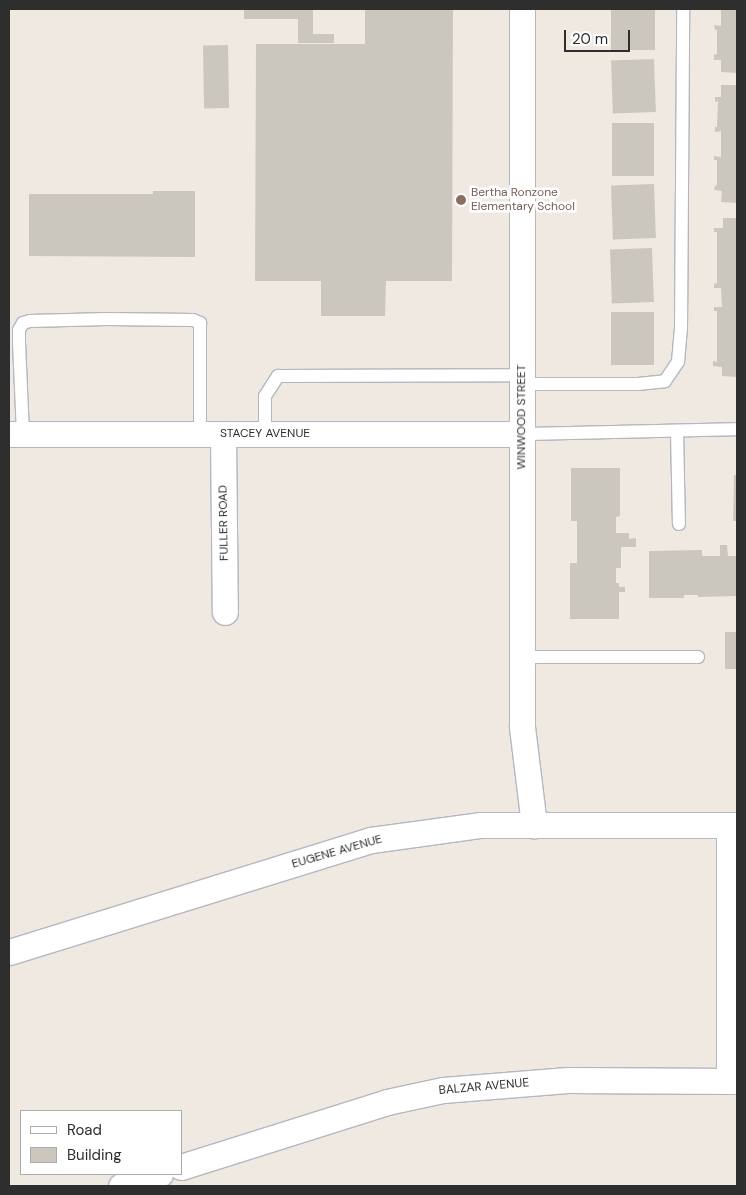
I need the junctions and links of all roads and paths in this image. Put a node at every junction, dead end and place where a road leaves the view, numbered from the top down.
1 (522, 9) edge
2 (683, 9) edge
3 (522, 380) junction
4 (737, 429) edge
5 (677, 431) junction
6 (16, 434) edge
7 (212, 434) junction
8 (265, 434) junction
9 (522, 434) junction
10 (679, 524) dead end
11 (225, 612) dead end
12 (522, 657) junction
13 (698, 657) dead end
14 (534, 824) junction
15 (733, 825) edge
16 (9, 952) edge
17 (733, 1081) edge
18 (182, 1167) edge
19 (157, 1175) edge
20 (121, 1186) edge

1 - 3 street, WINWOOD STREET
2 - 3 lane
3 - 8 lane
3 - 9 street, WINWOOD STREET
4 - 5 lane
5 - 9 lane
5 - 10 lane
6 - 7 street, STACEY AVENUE
6 - 7 lane
7 - 8 street, STACEY AVENUE
7 - 11 street, FULLER ROAD
8 - 9 street, STACEY AVENUE
9 - 12 street, WINWOOD STREET
12 - 13 lane
12 - 14 street, WINWOOD STREET
14 - 15 street, EUGENE AVENUE
14 - 16 street, EUGENE AVENUE
15 - 17 street
17 - 18 street, BALZAR AVENUE
19 - 20 street

